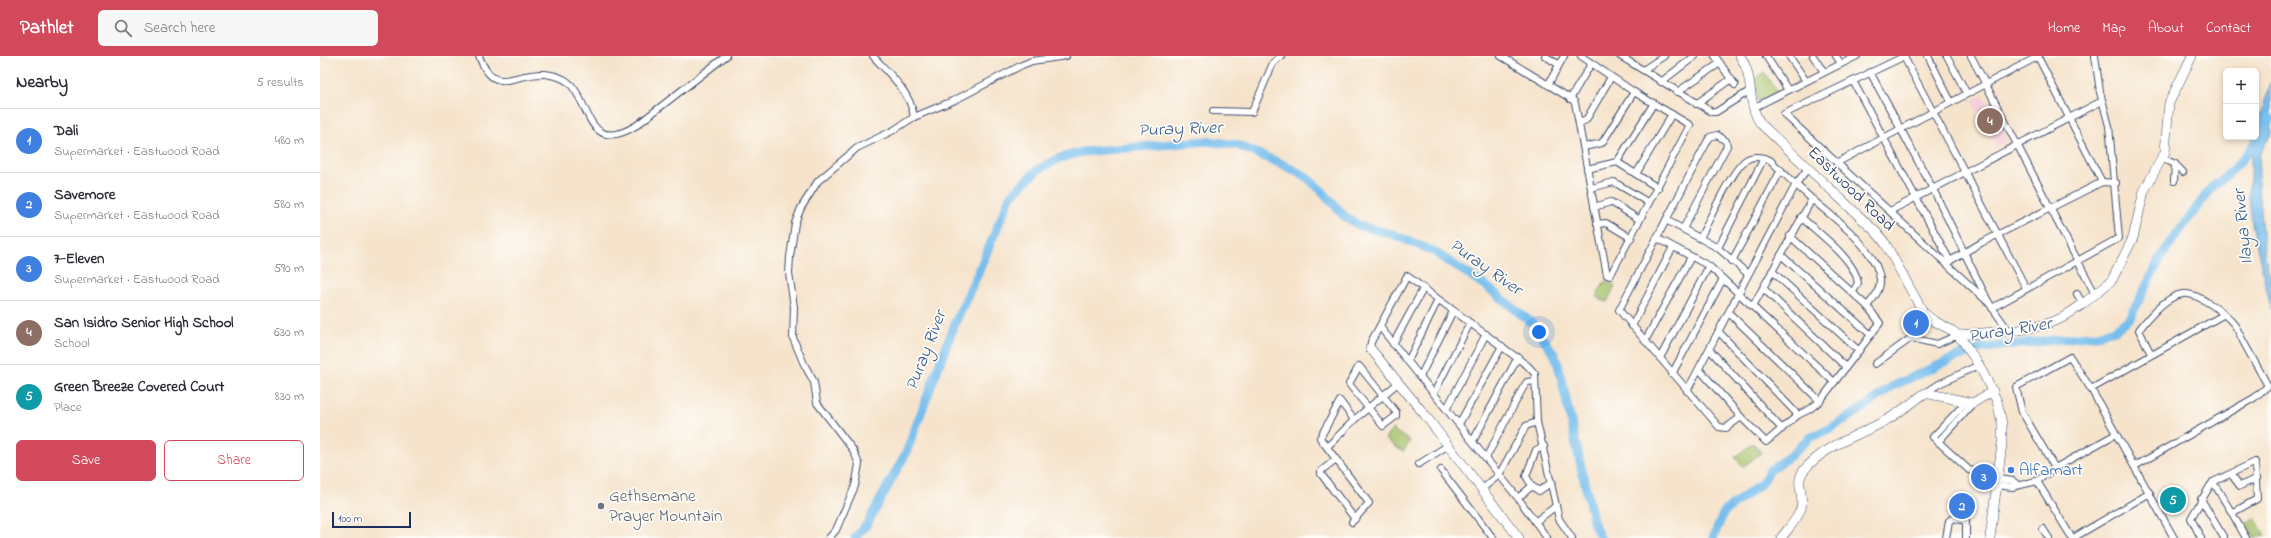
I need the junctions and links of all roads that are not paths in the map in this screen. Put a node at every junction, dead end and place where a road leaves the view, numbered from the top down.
1 (479, 56) edge
2 (726, 56) edge
3 (873, 56) edge
4 (1066, 56) edge
5 (1281, 56) edge
6 (1500, 56) edge
7 (1545, 56) edge
8 (1564, 56) edge
9 (1581, 56) edge
10 (1664, 56) edge
11 (1695, 56) edge
12 (1715, 56) edge
13 (1740, 56) edge
14 (1766, 56) edge
15 (1789, 56) edge
16 (1813, 56) edge
17 (1836, 56) edge
18 (1857, 56) edge
19 (1905, 56) edge
20 (1928, 56) edge
21 (1947, 56) edge
22 (1971, 56) edge
23 (2038, 56) edge
24 (2095, 56) edge
25 (2192, 56) edge
26 (1625, 57) edge
27 (1720, 63) junction
28 (1558, 64) junction
29 (1591, 64) junction
30 (1841, 64) junction
31 (1643, 70) junction
32 (1824, 72) junction
33 (1870, 72) junction
34 (1611, 77) junction
35 (1730, 79) junction
36 (1806, 81) junction
37 (1853, 81) junction
38 (1661, 82) junction
39 (1986, 84) junction
40 (1548, 85) junction
41 (1735, 85) dead end
42 (1751, 90) junction
43 (1788, 90) junction
44 (1634, 92) junction
45 (1677, 92) junction
46 (1967, 94) junction
47 (1570, 99) junction
48 (2102, 101) junction
49 (1951, 102) junction
50 (1654, 103) junction
51 (1696, 104) junction
52 (1753, 108) junction
53 (1213, 111) dead end
54 (1934, 111) junction
55 (1672, 114) junction
56 (914, 117) junction
57 (2070, 117) junction
58 (1580, 123) junction
59 (1900, 129) junction
60 (1884, 138) junction
61 (2016, 145) junction
62 (1584, 147) junction
63 (1764, 158) junction
64 (2162, 158) junction
65 (1617, 162) junction
66 (1838, 162) junction
67 (2175, 164) junction
68 (1808, 168) junction
69 (1587, 169) junction
70 (1781, 170) junction
71 (1966, 171) junction
72 (2183, 172) dead end
73 (1636, 174) junction
74 (2174, 181) dead end
75 (2102, 182) junction
76 (2116, 183) junction
77 (1796, 184) junction
78 (1592, 188) junction
79 (1658, 188) junction
80 (1932, 189) junction
81 (1916, 197) junction
82 (1812, 199) junction
83 (1650, 203) junction
84 (1594, 207) junction
85 (2051, 209) junction
86 (1890, 211) junction
87 (1801, 217) junction
88 (1640, 220) junction
89 (1666, 220) junction
90 (1597, 224) junction
91 (1683, 230) junction
92 (1999, 234) junction
93 (1790, 236) junction
94 (1631, 238) junction
95 (1657, 238) junction
96 (1700, 238) junction
97 (1673, 247) junction
98 (1718, 248) junction
99 (1964, 253) junction
100 (1781, 256) junction
101 (1691, 257) junction
102 (1732, 261) junction
103 (2079, 261) junction
104 (1948, 262) junction
105 (1709, 266) junction
106 (1772, 271) junction
107 (1748, 274) junction
108 (1723, 279) junction
109 (1763, 288) junction
110 (2026, 288) junction
111 (1423, 289) junction
112 (1853, 292) junction
113 (1739, 293) junction
114 (2077, 294) dead end
115 (2095, 294) junction
116 (1438, 300) junction
117 (2083, 304) junction
118 (1753, 306) junction
119 (1867, 306) junction
120 (1990, 306) junction
121 (1453, 311) junction
122 (1729, 313) junction
123 (2223, 315) junction
124 (1470, 323) junction
125 (1632, 326) junction
126 (1380, 327) junction
127 (2008, 330) junction
128 (1719, 332) junction
129 (1486, 334) junction
130 (1871, 335) junction
131 (1960, 337) junction
132 (1645, 341) junction
133 (1394, 344) junction
134 (1502, 346) junction
135 (1370, 348) joint
136 (1710, 350) junction
137 (1859, 351) junction
138 (2151, 354) junction
139 (1518, 358) junction
140 (1660, 358) junction
141 (1408, 361) junction
142 (1875, 364) dead end
143 (1979, 364) junction
144 (1846, 367) junction
145 (1699, 369) junction
146 (1672, 374) junction
147 (1420, 377) junction
148 (1535, 381) junction
149 (1834, 382) junction
150 (1398, 383) junction
151 (2091, 389) junction
152 (1994, 391) junction
153 (1687, 392) junction
154 (1434, 393) junction
155 (1925, 393) junction
156 (1383, 396) junction
157 (1820, 401) junction
158 (1969, 402) junction
159 (1368, 408) junction
160 (1446, 408) junction
161 (1798, 415) junction
162 (1741, 417) junction
163 (1354, 420) junction
164 (1537, 422) junction
165 (1460, 424) junction
166 (1782, 429) junction
167 (2116, 434) junction
168 (1473, 441) junction
169 (1447, 446) junction
170 (1544, 446) junction
171 (1327, 448) junction
172 (1486, 458) junction
173 (1336, 459) junction
174 (1419, 464) dead end
175 (2135, 466) junction
176 (2055, 468) junction
177 (1441, 470) dead end
178 (2231, 474) junction
179 (1499, 475) junction
180 (2257, 478) junction
181 (1997, 480) junction
182 (2037, 481) junction
183 (1552, 482) junction
184 (2213, 482) junction
185 (1532, 486) junction
186 (1482, 489) junction
187 (2150, 493) junction
188 (1518, 498) junction
189 (2201, 499) junction
190 (1556, 506) junction
191 (2232, 513) junction
192 (1535, 522) junction
193 (2044, 529) dead end
194 (829, 538) edge
195 (1494, 538) edge
196 (1519, 538) edge
197 (1547, 538) edge
198 (1572, 538) edge
199 (1781, 538) edge
200 (1946, 538) edge
201 (1966, 538) edge
202 (1990, 538) edge
203 (2049, 538) edge
204 (2072, 538) edge
205 (2174, 538) edge
206 (2201, 538) edge
207 (2224, 538) edge
208 (2246, 538) edge

1 - 2 street
3 - 56 street
4 - 56 street
5 - 53 street
6 - 40 street
7 - 28 street
8 - 28 street
9 - 29 street
10 - 31 street
11 - 38 street
12 - 27 street
13 - 42 street, Eastwood Road
14 - 43 street
15 - 36 street
16 - 32 street
17 - 30 street
18 - 30 street
19 - 33 street
19 - 54 street
20 - 49 street
21 - 46 street
22 - 39 street
23 - 39 street
23 - 57 street
24 - 48 street
25 - 64 street
26 - 31 street
27 - 35 street
27 - 45 street
28 - 40 street
29 - 34 street
29 - 47 street
30 - 32 street
31 - 38 street
32 - 36 street
33 - 37 street
33 - 59 street
34 - 44 street
34 - 58 street
35 - 41 street
35 - 51 street
36 - 43 street
37 - 60 street
37 - 66 street
38 - 45 street
39 - 46 street
39 - 61 street
40 - 47 street
42 - 51 street
42 - 52 street, Eastwood Road
43 - 52 street
44 - 50 street
44 - 62 street
45 - 51 street
46 - 49 street
47 - 58 street
48 - 57 street
48 - 76 street
49 - 54 street
50 - 55 street
50 - 65 street
52 - 68 street, Eastwood Road
54 - 59 street
54 - 71 street
55 - 73 street
55 - 79 street
56 - 194 street
57 - 61 street
57 - 75 street
58 - 62 street
59 - 60 street
59 - 80 street
60 - 66 street
60 - 81 street
61 - 71 street
61 - 85 street
62 - 69 street
63 - 70 street
63 - 96 street
63 - 98 street
64 - 67 street
64 - 115 street
65 - 69 street
65 - 73 street
66 - 86 street
67 - 72 street
67 - 74 street
68 - 77 street
68 - 131 street, Eastwood Road
69 - 78 street
70 - 77 street
70 - 102 street
71 - 80 street
71 - 92 street
73 - 79 street
75 - 76 street
75 - 85 street
76 - 103 street
77 - 82 street
77 - 107 street
78 - 83 street
78 - 84 street
79 - 83 street
80 - 81 street
80 - 99 street
81 - 86 street
81 - 104 street
82 - 87 street
82 - 119 street
83 - 88 street
84 - 88 street
84 - 90 street
85 - 92 street
85 - 103 street
86 - 104 street
87 - 93 street
87 - 112 street
88 - 94 street
89 - 91 street
89 - 91 street
89 - 95 street
90 - 94 street
90 - 94 street
91 - 96 street
92 - 99 street
92 - 110 street
93 - 100 street
93 - 112 street
95 - 97 street
95 - 125 street
96 - 98 street
97 - 101 street
97 - 125 street
98 - 102 street
99 - 104 street
99 - 120 street
100 - 106 street
100 - 130 street
101 - 105 street
101 - 132 street
102 - 107 street
103 - 110 street
103 - 115 street
104 - 120 street
105 - 108 street
105 - 140 street
106 - 109 street
106 - 137 street
107 - 113 street
108 - 113 street
108 - 146 street
109 - 118 street
109 - 144 street
110 - 120 street
111 - 116 street
111 - 126 street
111 - 133 street
112 - 119 street
113 - 118 street
113 - 122 street
114 - 117 street
115 - 117 street
116 - 121 street
116 - 141 street
117 - 127 street
118 - 149 street
119 - 130 street
120 - 127 street
121 - 124 street
121 - 147 street
122 - 128 street
122 - 157 street
123 - 138 street
123 - 138 street
123 - 175 street
124 - 129 street
124 - 154 street
125 - 132 street
126 - 133 street
126 - 135 street
127 - 131 street
128 - 136 street
128 - 161 street
129 - 134 street
129 - 160 street
130 - 137 street
131 - 142 street
131 - 143 street, Eastwood Road
132 - 140 street
133 - 141 street
134 - 139 street
134 - 165 street
135 - 150 street
136 - 145 street
136 - 166 street
137 - 144 street
138 - 151 street
139 - 148 street
139 - 168 street
140 - 146 street
141 - 147 street
143 - 152 street, Eastwood Road
143 - 155 street
144 - 149 street
145 - 153 street
145 - 162 street
146 - 153 street
147 - 154 street
148 - 164 street
148 - 172 street
149 - 157 street
150 - 156 street
150 - 169 street
151 - 167 street
151 - 176 street
152 - 158 street
152 - 181 street, Eastwood Road
153 - 162 street
154 - 160 street
155 - 158 street
155 - 199 street
156 - 159 street
156 - 159 street
156 - 159 street
157 - 161 street
158 - 181 street
159 - 163 street
160 - 165 street
161 - 166 street
162 - 166 street
163 - 171 street
163 - 171 street
164 - 170 street
164 - 179 street
165 - 168 street
167 - 175 street
167 - 176 street
168 - 172 street
169 - 174 street
169 - 186 street
170 - 183 street
170 - 185 street
171 - 173 street
172 - 179 street
173 - 173 street
175 - 187 street
176 - 182 street
177 - 195 street
178 - 180 street
178 - 180 street
178 - 184 street
179 - 186 street
179 - 188 street
180 - 191 street
181 - 182 street
181 - 202 street, Eastwood Road
182 - 204 street
183 - 185 street
183 - 190 street
184 - 189 street
184 - 191 street
185 - 188 street
186 - 196 street
187 - 204 street
187 - 205 street
188 - 192 street
189 - 206 street
189 - 207 street
190 - 192 street
190 - 198 street
191 - 208 street
192 - 197 street
193 - 203 street
200 - 201 street

